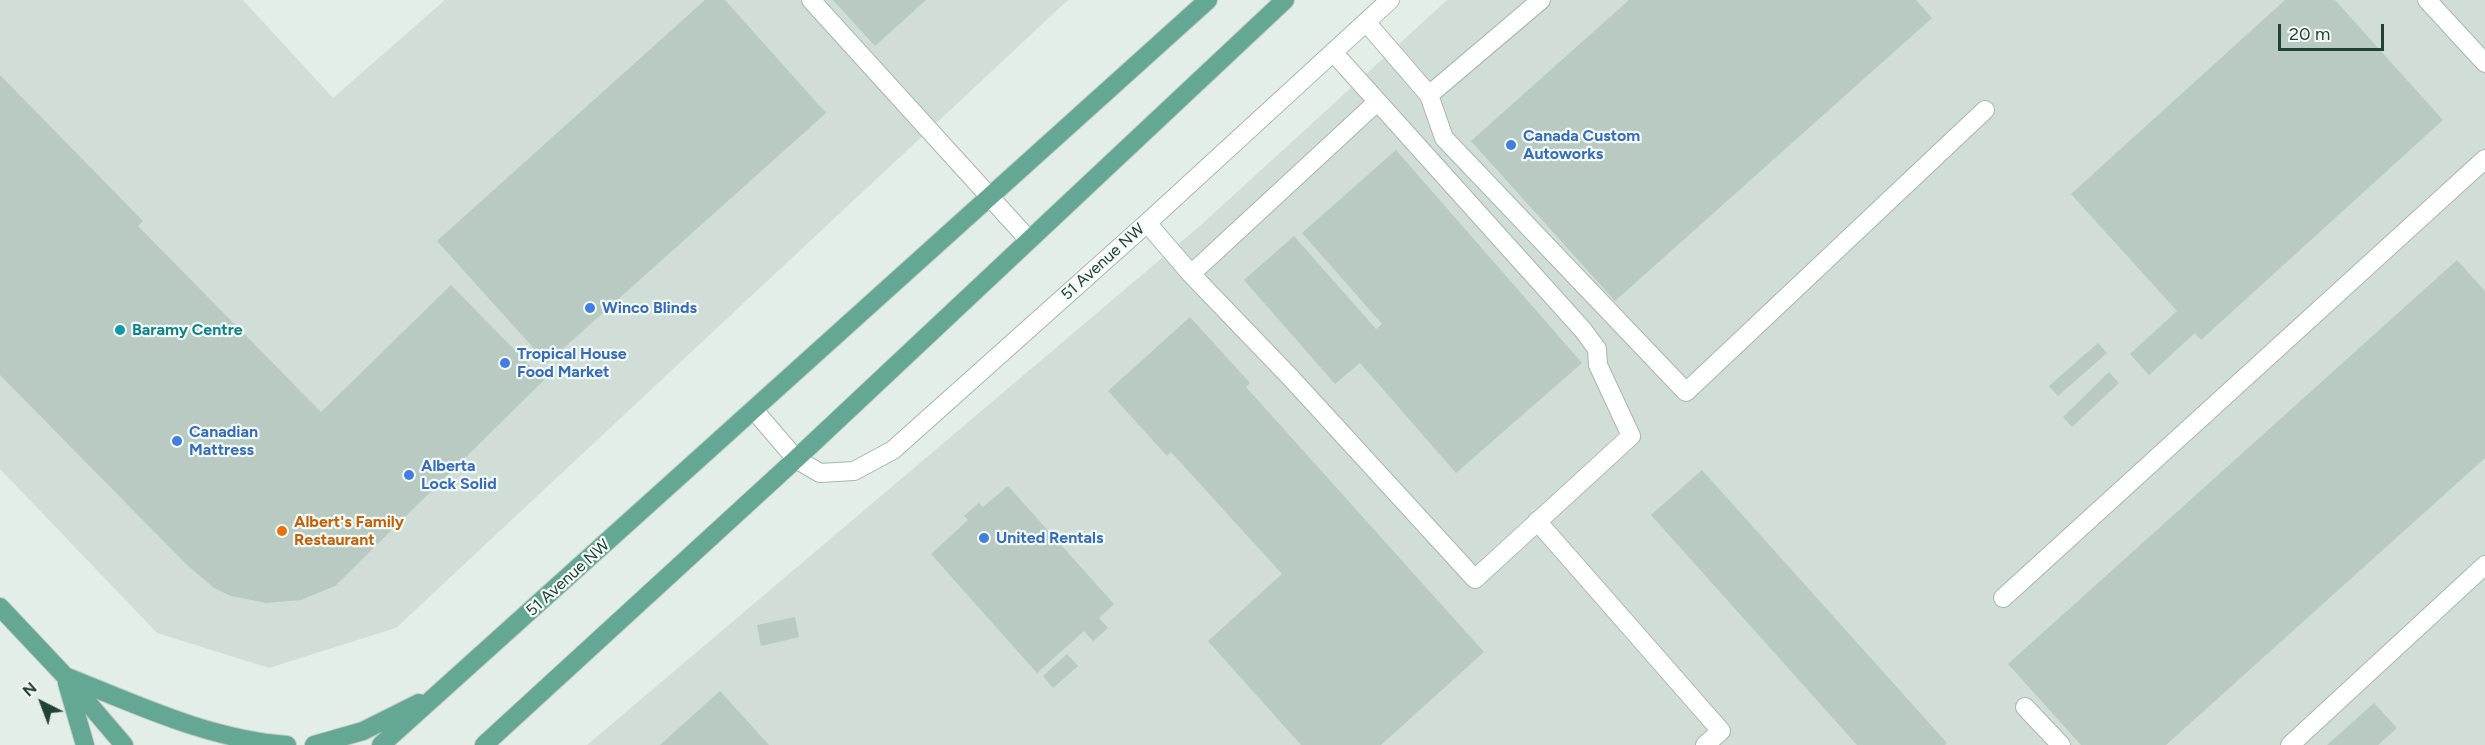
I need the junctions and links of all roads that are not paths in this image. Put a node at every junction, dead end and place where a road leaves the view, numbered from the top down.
1 (811, 0) edge
2 (1208, 0) edge
3 (1285, 0) edge
4 (1390, 0) edge
5 (1541, 0) edge
6 (2427, 0) edge
7 (1366, 22) junction
8 (1333, 52) junction
9 (2485, 63) edge
10 (1429, 95) junction
11 (1377, 102) junction
12 (1985, 110) dead end
13 (2485, 159) edge
14 (991, 197) junction
15 (1147, 223) junction
16 (1029, 240) junction
17 (1191, 274) junction
18 (754, 410) junction
19 (796, 459) junction
20 (1537, 521) junction
21 (2485, 566) edge
22 (2003, 598) dead end
23 (0, 607) edge
24 (65, 676) junction
25 (442, 691) junction
26 (2025, 707) dead end
27 (85, 745) edge
28 (124, 745) edge
29 (287, 745) edge
30 (314, 745) edge
31 (381, 745) edge
32 (484, 745) edge
33 (1705, 745) edge
34 (2061, 745) edge
35 (2290, 745) edge

1 - 14 street
2 - 14 main road, 51 Avenue NW
3 - 16 main road
4 - 7 street, 51 Avenue NW
5 - 10 street
6 - 9 street
7 - 8 street, 51 Avenue NW
7 - 10 street
8 - 11 street
8 - 15 street, 51 Avenue NW
10 - 12 street
11 - 17 street
11 - 20 street
13 - 22 street
14 - 16 street
14 - 18 main road, 51 Avenue NW
15 - 17 street
15 - 19 street, 51 Avenue NW
16 - 19 main road
17 - 20 street
18 - 19 street, 51 Avenue NW
18 - 25 main road, 51 Avenue NW
19 - 32 main road
20 - 33 street
21 - 35 street
23 - 24 main road
24 - 27 main road
24 - 28 main road
24 - 29 main road
25 - 30 main road
25 - 31 main road, 51 Avenue NW
26 - 34 street

